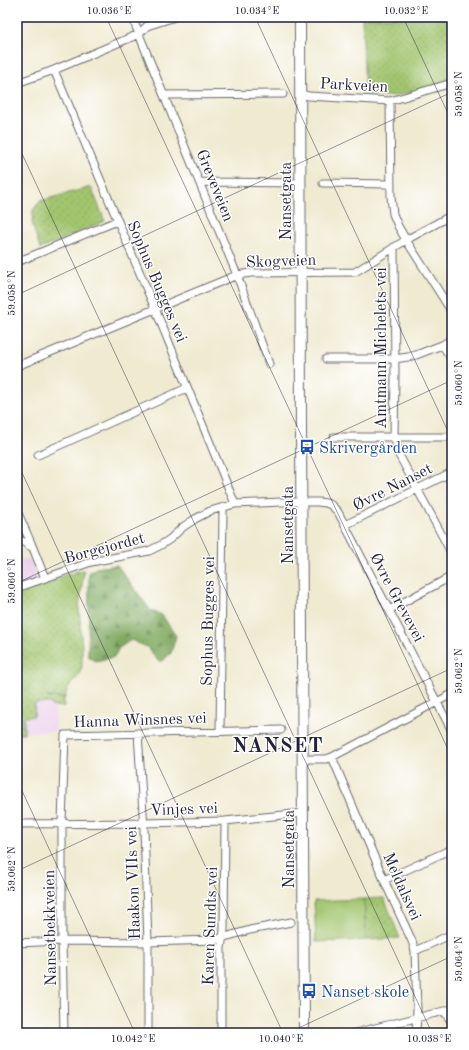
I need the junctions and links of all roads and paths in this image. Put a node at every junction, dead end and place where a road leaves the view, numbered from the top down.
1 (132, 17) edge
2 (175, 17) edge
3 (300, 17) edge
4 (139, 34) junction
5 (54, 70) junction
6 (17, 83) edge
7 (452, 83) edge
8 (284, 94) dead end
9 (300, 94) junction
10 (164, 95) junction
11 (390, 101) junction
12 (200, 182) junction
13 (300, 183) junction
14 (324, 183) dead end
15 (391, 184) junction
16 (452, 215) edge
17 (118, 221) junction
18 (406, 240) junction
19 (394, 247) junction
20 (17, 262) edge
21 (300, 273) junction
22 (237, 275) junction
23 (155, 309) junction
24 (452, 312) edge
25 (452, 338) edge
26 (442, 345) junction
27 (394, 358) junction
28 (326, 359) dead end
29 (452, 359) edge
30 (270, 364) dead end
31 (17, 366) edge
32 (187, 388) junction
33 (334, 436) dead end
34 (394, 437) junction
35 (452, 437) edge
36 (38, 455) dead end
37 (452, 472) edge
38 (418, 489) junction
39 (302, 502) junction
40 (235, 504) junction
41 (17, 511) edge
42 (222, 511) dead end
43 (345, 525) junction
44 (17, 538) edge
45 (34, 548) junction
46 (452, 554) edge
47 (452, 576) edge
48 (46, 578) junction
49 (17, 588) edge
50 (389, 610) junction
51 (452, 694) edge
52 (437, 701) junction
53 (281, 730) dead end
54 (220, 731) junction
55 (452, 731) edge
56 (138, 733) junction
57 (332, 757) junction
58 (303, 759) junction
59 (303, 813) junction
60 (225, 821) junction
61 (62, 823) junction
62 (144, 823) junction
63 (17, 824) edge
64 (452, 849) edge
65 (384, 880) junction
66 (292, 922) dead end
67 (452, 934) edge
68 (223, 939) junction
69 (62, 941) junction
70 (148, 942) junction
71 (17, 943) edge
72 (415, 951) junction
73 (449, 1010) edge
74 (416, 1018) junction
75 (452, 1022) edge
76 (64, 1033) edge
77 (148, 1033) edge
78 (221, 1033) edge
79 (304, 1033) edge
80 (354, 1033) edge
81 (416, 1033) edge

1 - 4 street, Greveveien
2 - 4 street
3 - 9 main road, Nansetgata
4 - 5 street
4 - 10 street, Greveveien
5 - 6 street
5 - 17 street, Sophus Bugges vei
7 - 11 street, Parkveien
8 - 10 street
9 - 11 street, Parkveien
9 - 13 main road, Nansetgata
10 - 12 street, Greveveien
11 - 15 street
12 - 13 street
12 - 22 street, Greveveien
13 - 21 main road, Nansetgata
14 - 15 street
15 - 18 street
16 - 18 street, Skogveien
17 - 20 street
17 - 23 street, Sophus Bugges vei
18 - 19 street, Skogveien
18 - 24 street
19 - 21 street, Skogveien
19 - 27 street, Amtmann Michelets vei
21 - 22 street, Skogveien
21 - 39 main road, Nansetgata
22 - 23 street, Skogveien
22 - 30 street, Greveveien
23 - 31 street, Skogveien
23 - 32 street, Sophus Bugges vei
25 - 26 street
26 - 27 street
26 - 29 street
27 - 28 street
27 - 34 street, Amtmann Michelets vei
32 - 36 street
32 - 40 street, Sophus Bugges vei
33 - 34 street
34 - 35 street
34 - 38 street, Amtmann Michelets vei
37 - 38 street, Øvre Nanset
38 - 43 street, Øvre Nanset
38 - 46 street, Amtmann Michelets vei
39 - 40 street, Borgejordet
39 - 43 street, Øvre Grevevei
39 - 58 main road, Nansetgata
40 - 48 street, Borgejordet
41 - 45 street, Borgejordet
42 - 54 street, Sophus Bugges vei
43 - 50 street, Øvre Grevevei
44 - 45 street
45 - 48 street, Borgejordet
47 - 50 street
48 - 49 street, Borgejordet
50 - 52 street, Øvre Grevevei
51 - 52 street
52 - 55 street, Øvre Grevevei
52 - 57 street
53 - 54 street, Hanna Winsnes vei
54 - 56 street, Hanna Winsnes vei
56 - 61 street, Hanna Winsnes vei
56 - 62 street, Haakon VIIs vei
57 - 58 street
57 - 65 street, Meldalsvei
58 - 59 main road, Nansetgata
59 - 60 street, Vinjes vei
59 - 79 main road, Nansetgata
60 - 62 street, Vinjes vei
60 - 68 street, Karen Sundts vei
61 - 62 street, Vinjes vei
61 - 63 street, Vinjes vei
61 - 69 street, Nansetbekkveien
62 - 70 street, Haakon VIIs vei
64 - 65 street
65 - 72 street, Meldalsvei
66 - 68 street
67 - 72 street
68 - 70 street
68 - 78 street, Karen Sundts vei
69 - 70 street
69 - 71 street
69 - 76 street, Nansetbekkveien
70 - 77 street, Haakon VIIs vei
72 - 74 street, Meldalsvei
73 - 74 street
73 - 75 street
74 - 80 street
74 - 81 street, Meldalsvei

